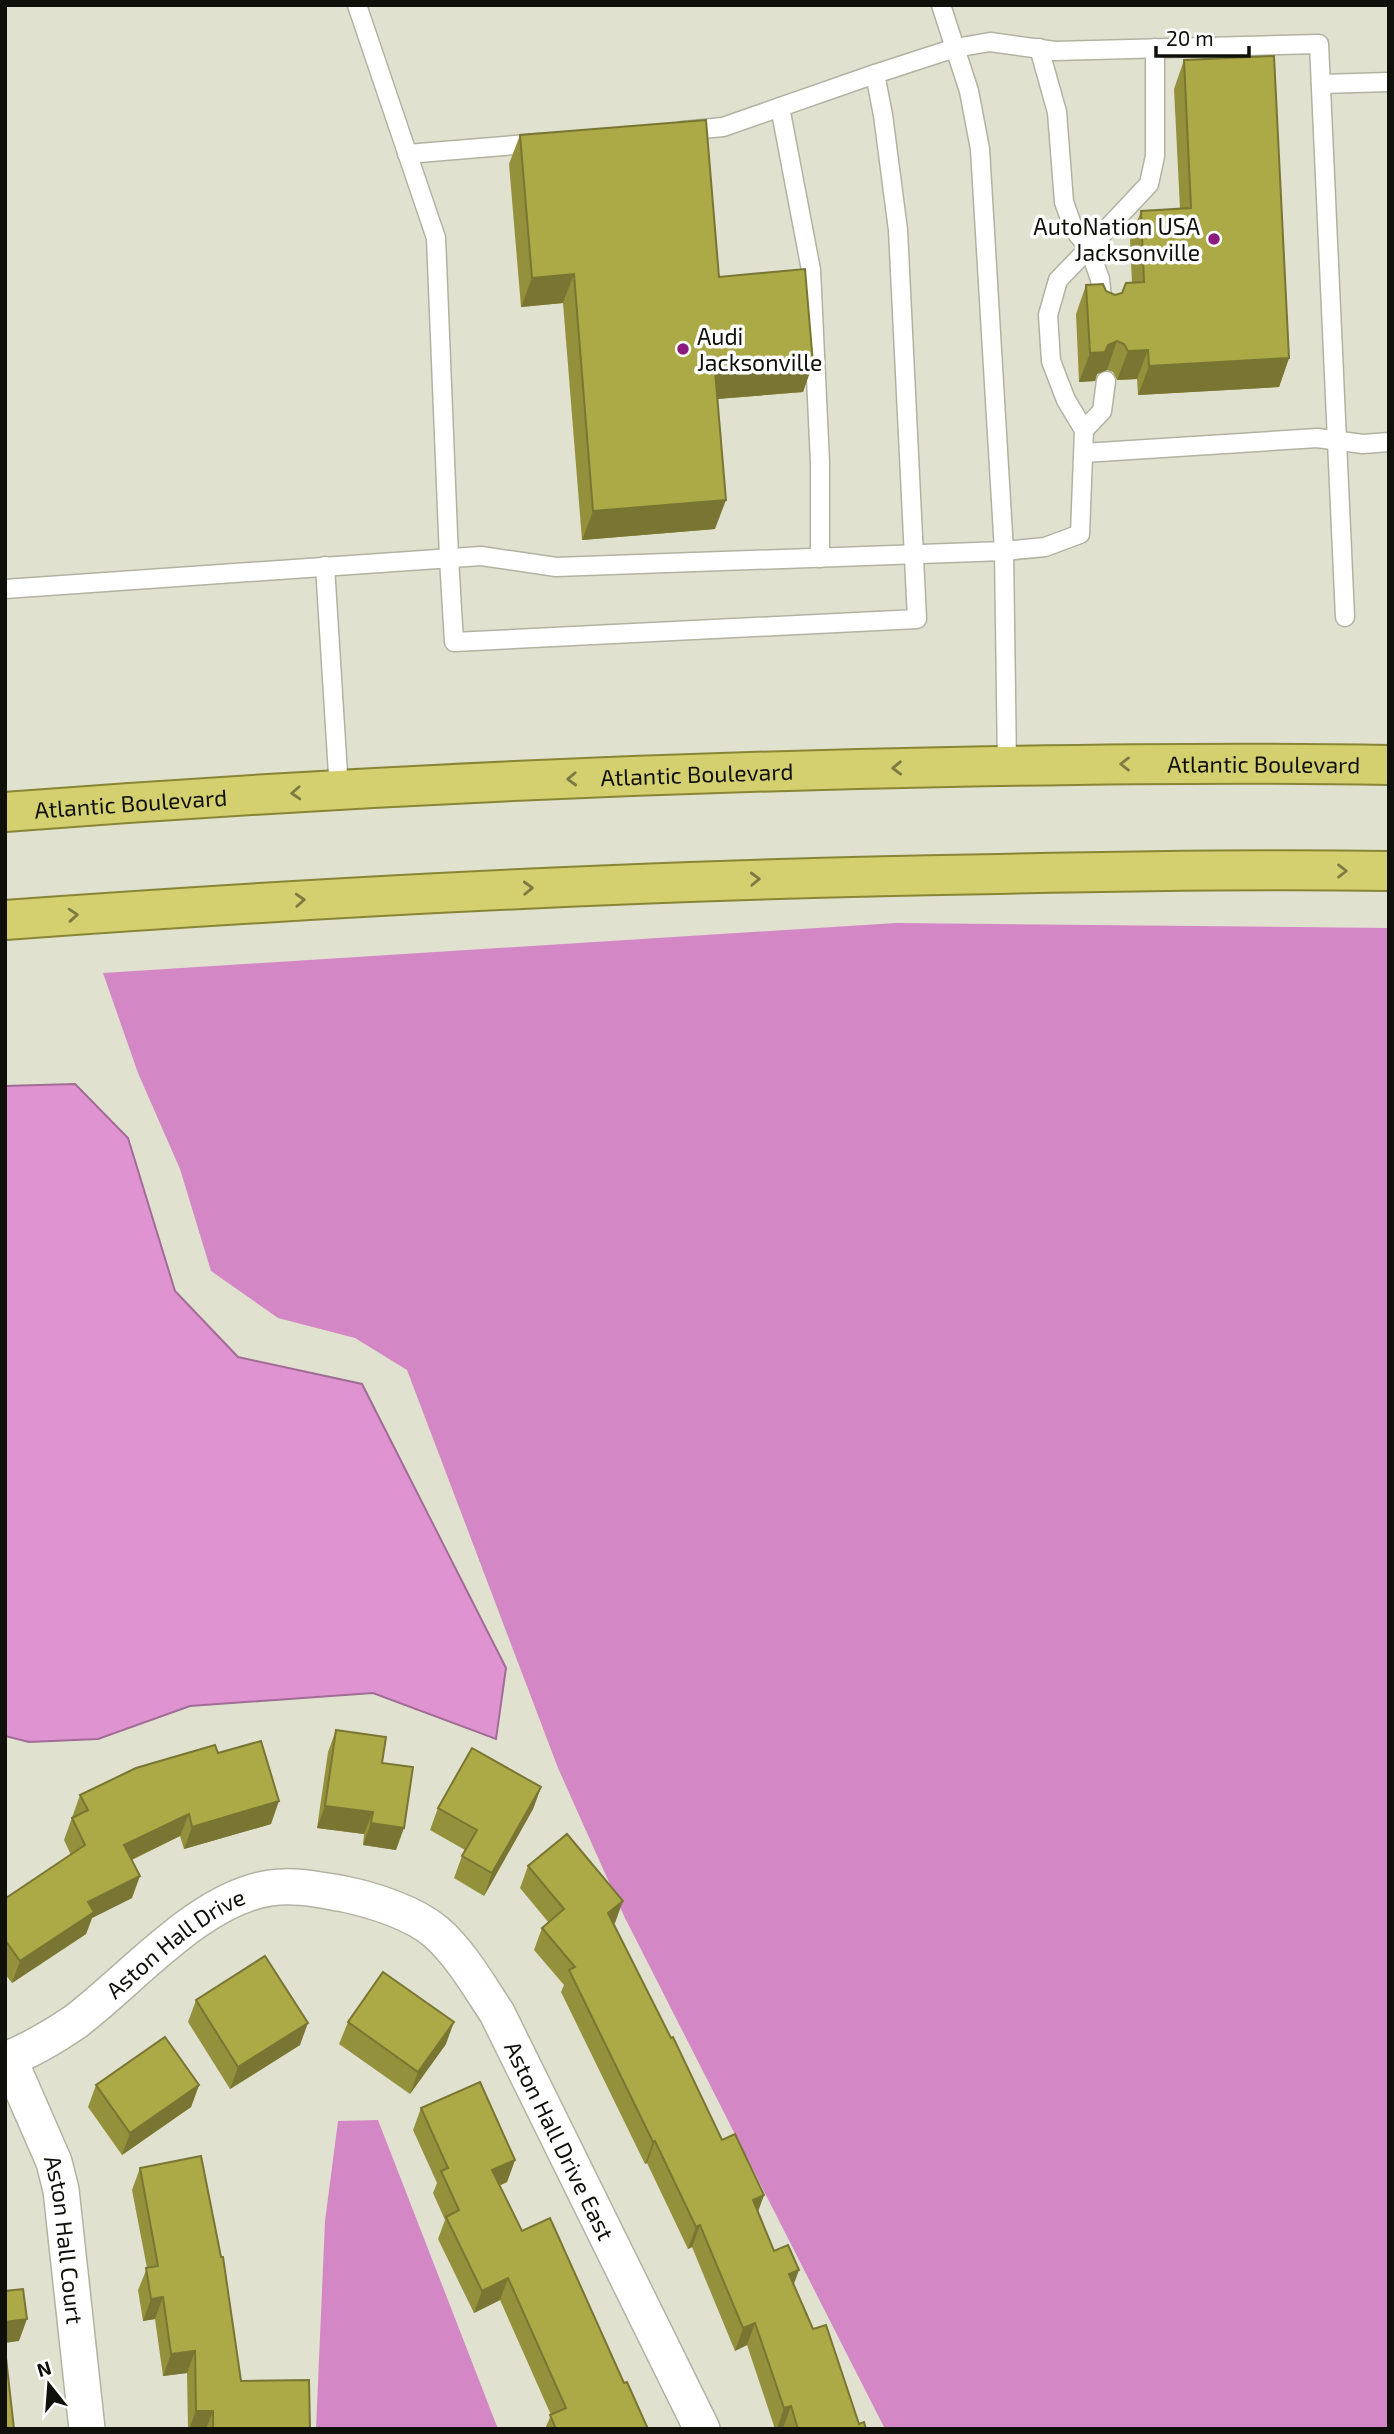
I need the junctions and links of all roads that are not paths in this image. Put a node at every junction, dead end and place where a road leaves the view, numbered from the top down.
1 (357, 5) edge
2 (941, 5) edge
3 (955, 48) junction
4 (1038, 48) junction
5 (1154, 48) junction
6 (875, 74) junction
7 (1389, 82) edge
8 (1321, 84) junction
9 (780, 107) junction
10 (668, 132) edge
11 (558, 141) edge
12 (407, 154) junction
13 (1089, 248) junction
14 (1104, 313) edge
15 (1106, 381) edge
16 (1084, 430) junction
17 (1337, 440) junction
18 (1389, 442) edge
19 (1084, 453) junction
20 (1004, 551) junction
21 (912, 555) junction
22 (449, 558) junction
23 (820, 558) junction
24 (325, 566) junction
25 (5, 589) edge
26 (1345, 617) dead end
27 (1007, 765) junction
28 (1389, 765) edge
29 (340, 790) junction
30 (5, 812) edge
31 (1389, 871) edge
32 (5, 920) edge
33 (366, 1899) joint
34 (7, 2060) edge
35 (87, 2429) edge
36 (702, 2429) edge

1 - 12 lane
2 - 3 lane
3 - 4 lane
3 - 6 lane
3 - 20 lane
4 - 5 lane
4 - 13 lane
5 - 8 lane
5 - 13 lane
6 - 9 lane
6 - 21 lane
7 - 8 lane
8 - 17 lane
9 - 10 lane
9 - 23 lane
11 - 12 lane
12 - 22 lane
13 - 14 lane
13 - 16 lane
15 - 16 lane
16 - 19 lane
17 - 18 lane
17 - 19 lane
17 - 26 lane
19 - 20 lane
20 - 21 lane
20 - 27 lane
21 - 22 lane
21 - 23 lane
22 - 23 lane
22 - 24 lane
24 - 25 lane
24 - 29 lane
28 -> 27 highway, Atlantic Boulevard
27 -> 29 highway, Atlantic Boulevard
29 -> 30 highway, Atlantic Boulevard
32 -> 31 highway
33 - 34 street, Aston Hall Drive
33 - 36 street, Aston Hall Drive East
34 - 35 street, Aston Hall Court

